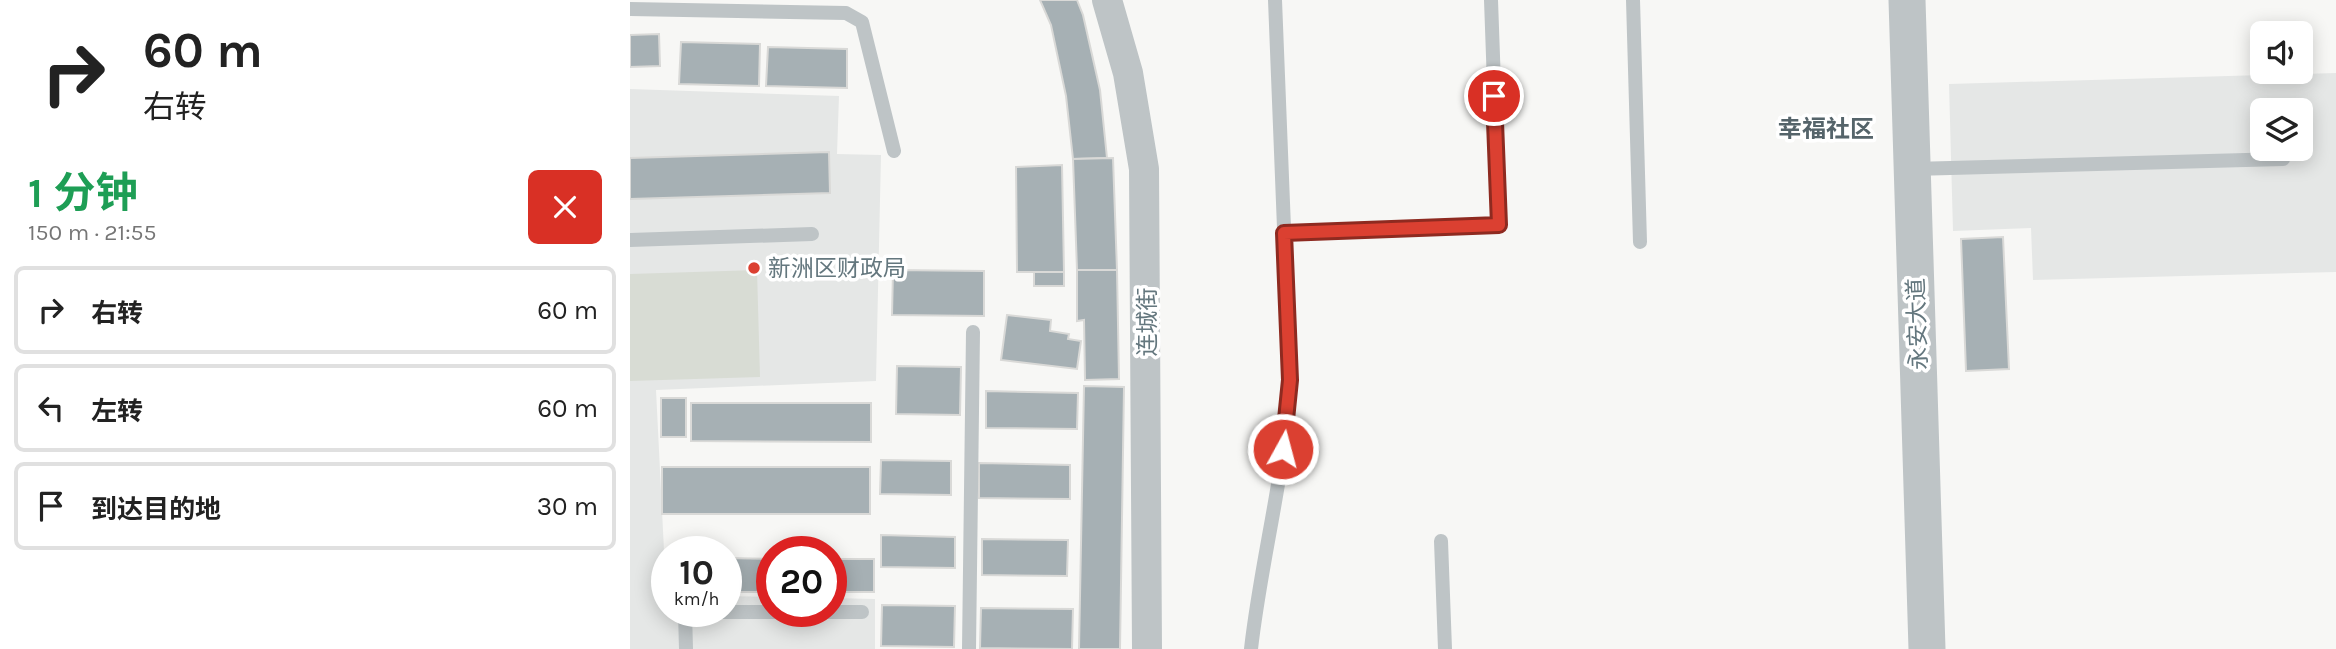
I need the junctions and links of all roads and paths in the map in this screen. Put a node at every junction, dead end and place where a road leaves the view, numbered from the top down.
1 (1107, 0) edge
2 (1275, 0) edge
3 (1491, 0) edge
4 (1633, 0) edge
5 (1907, 0) edge
6 (630, 9) edge
7 (894, 151) dead end
8 (2250, 160) edge
9 (1912, 169) junction
10 (1284, 233) junction
11 (811, 234) dead end
12 (630, 240) edge
13 (1640, 242) dead end
14 (973, 332) dead end
15 (1441, 541) dead end
16 (862, 612) dead end
17 (686, 649) edge
18 (969, 649) edge
19 (1147, 649) edge
20 (1251, 649) edge
21 (1445, 649) edge
22 (1927, 649) edge

1 - 19 street, 连城街
2 - 10 lane
3 - 10 lane
4 - 13 lane
5 - 9 street, 永安大道
6 - 7 lane
8 - 9 lane
9 - 22 street, 永安大道
10 - 20 lane
11 - 12 lane
14 - 18 lane
15 - 21 lane
16 - 17 lane

